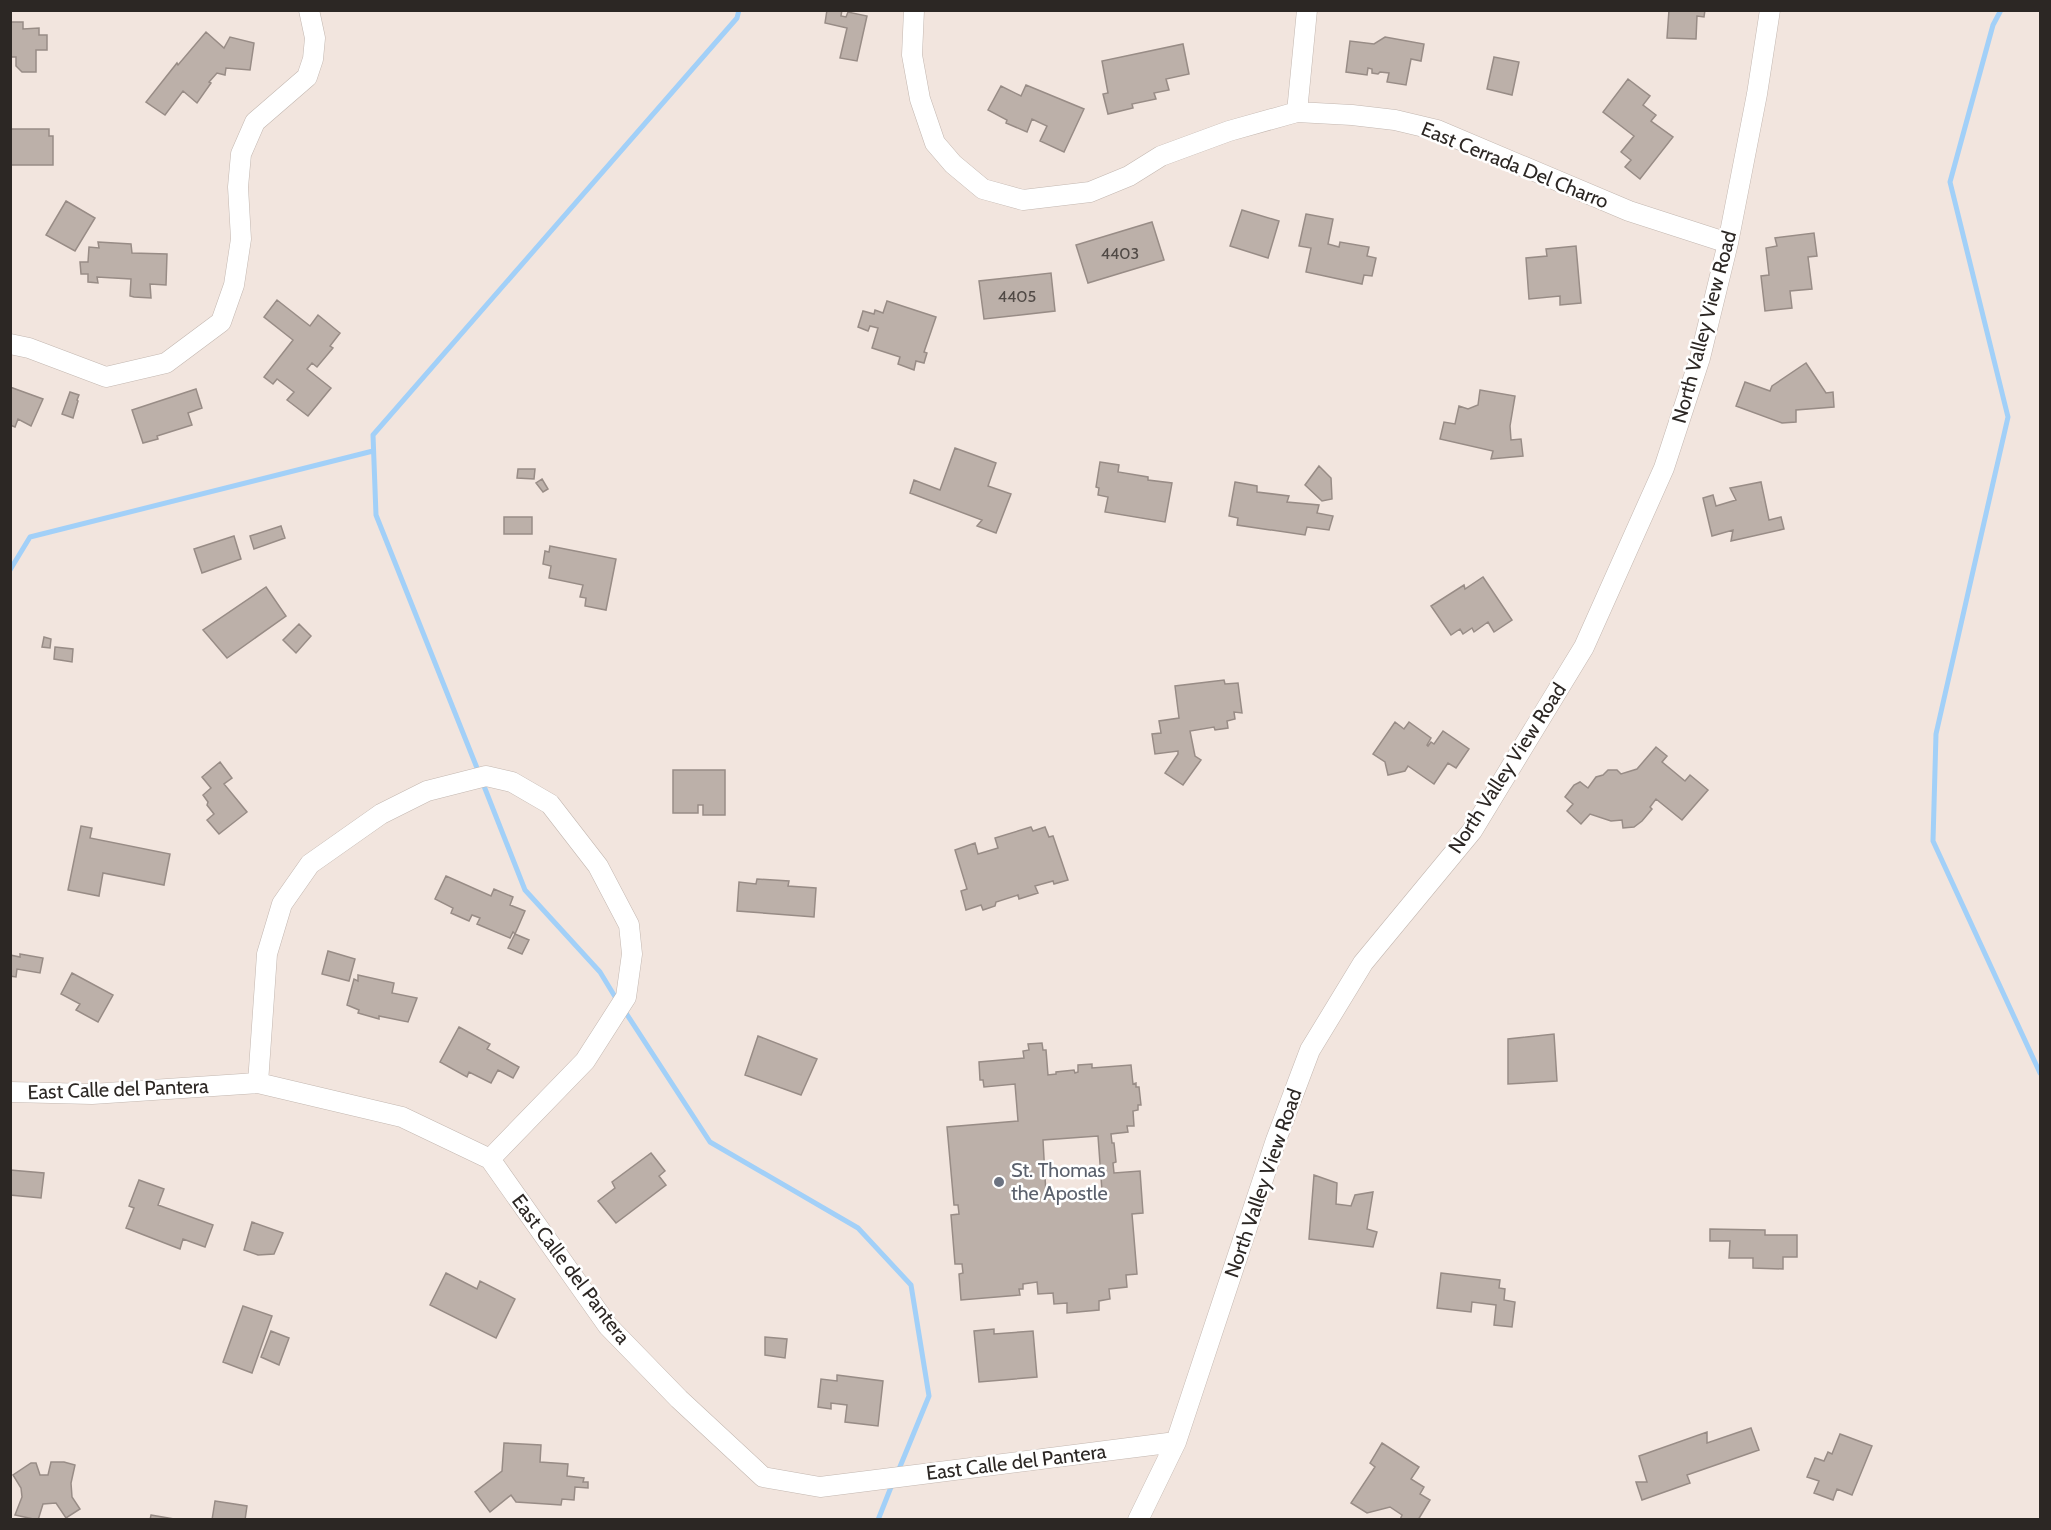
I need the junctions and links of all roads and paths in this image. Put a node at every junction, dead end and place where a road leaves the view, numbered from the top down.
1 (309, 10) edge
2 (914, 10) edge
3 (1307, 10) edge
4 (1770, 10) edge
5 (1297, 112) junction
6 (1728, 243) junction
7 (10, 344) edge
8 (258, 1083) junction
9 (10, 1092) edge
10 (490, 1159) junction
11 (1176, 1442) junction
12 (1138, 1520) edge

1 - 7 street
2 - 5 street
3 - 5 street
4 - 6 street, North Valley View Road
5 - 6 street, East Cerrada Del Charro
6 - 11 street, North Valley View Road
8 - 9 street, East Calle del Pantera
8 - 10 street, East Calle del Pantera
8 - 10 street
10 - 11 street, East Calle del Pantera
11 - 12 street, North Valley View Road

